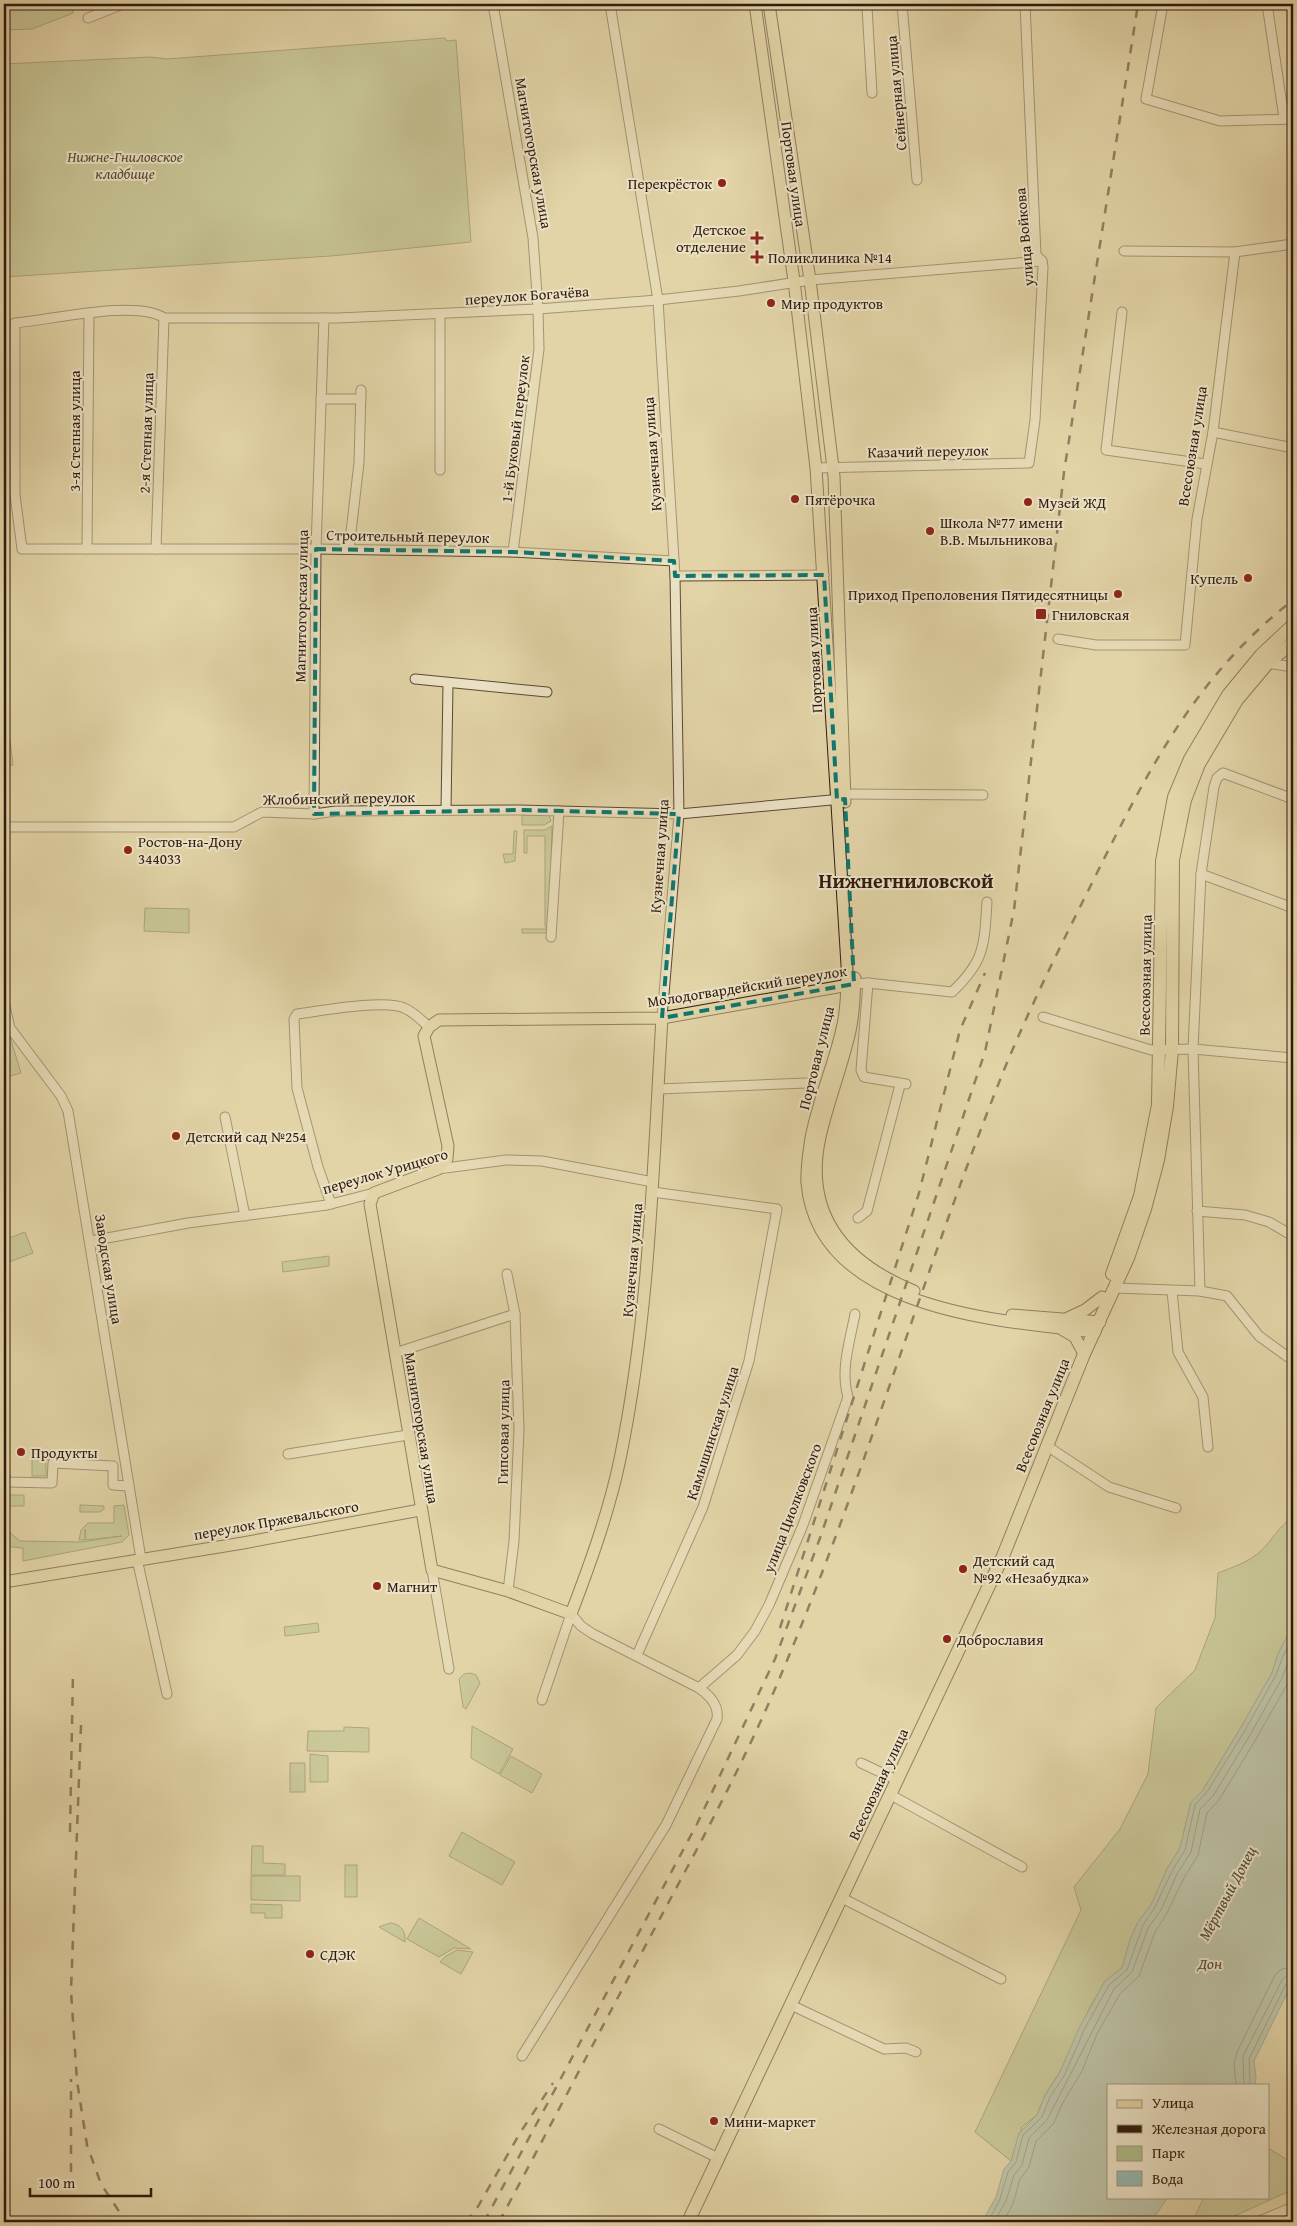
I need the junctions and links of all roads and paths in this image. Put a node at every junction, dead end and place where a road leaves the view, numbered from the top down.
1 (123, 4) edge
2 (493, 4) edge
3 (610, 4) edge
4 (755, 4) edge
5 (769, 4) edge
6 (873, 4) edge
7 (902, 4) edge
8 (1025, 4) edge
9 (1163, 4) edge
10 (1267, 4) edge
11 (88, 18) dead end
12 (872, 93) dead end
13 (1288, 118) edge
14 (917, 180) dead end
15 (1292, 243) edge
16 (1124, 251) dead end
17 (1235, 252) junction
18 (1042, 262) junction
19 (810, 280) junction
20 (794, 282) junction
21 (658, 300) junction
22 (538, 309) junction
23 (1122, 312) dead end
24 (88, 314) junction
25 (440, 315) junction
26 (164, 318) junction
27 (324, 318) junction
28 (321, 399) junction
29 (1213, 432) junction
30 (1293, 448) edge
31 (1024, 464) joint
32 (1206, 464) junction
33 (833, 467) junction
34 (816, 468) junction
35 (440, 470) dead end
36 (22, 549) joint
37 (87, 549) junction
38 (156, 549) junction
39 (316, 549) junction
40 (349, 549) junction
41 (513, 552) junction
42 (674, 562) junction
43 (824, 575) junction
44 (675, 576) junction
45 (1293, 625) edge
46 (1058, 639) dead end
47 (1293, 642) edge
48 (1268, 663) junction
49 (1290, 665) edge
50 (415, 679) dead end
51 (448, 684) junction
52 (547, 692) dead end
53 (983, 795) dead end
54 (842, 798) junction
55 (1293, 799) edge
56 (446, 810) junction
57 (559, 811) junction
58 (314, 814) junction
59 (678, 814) junction
60 (4, 828) edge
61 (1201, 874) junction
62 (988, 902) dead end
63 (1293, 908) edge
64 (551, 937) dead end
65 (868, 983) junction
66 (851, 985) junction
67 (4, 1002) edge
68 (1043, 1017) dead end
69 (662, 1018) junction
70 (429, 1027) junction
71 (1193, 1049) junction
72 (1166, 1050) junction
73 (1293, 1058) edge
74 (807, 1083) dead end
75 (659, 1089) junction
76 (224, 1117) dead end
77 (438, 1169) junction
78 (653, 1187) junction
79 (374, 1193) junction
80 (331, 1204) junction
81 (777, 1209) joint
82 (1197, 1211) junction
83 (244, 1216) junction
84 (858, 1218) dead end
85 (1293, 1236) edge
86 (90, 1241) junction
87 (507, 1274) dead end
88 (1115, 1288) junction
89 (1172, 1290) junction
90 (1200, 1291) junction
91 (1102, 1297) junction
92 (515, 1314) junction
93 (855, 1314) dead end
94 (1060, 1324) junction
95 (1094, 1327) junction
96 (395, 1353) junction
97 (1084, 1354) junction
98 (1288, 1357) dead end
99 (408, 1434) junction
100 (1047, 1446) junction
101 (1208, 1447) dead end
102 (288, 1454) dead end
103 (4, 1474) edge
104 (128, 1486) junction
105 (1176, 1508) dead end
106 (420, 1510) junction
107 (139, 1559) junction
108 (432, 1570) junction
109 (4, 1582) edge
110 (508, 1591) junction
111 (571, 1614) junction
112 (637, 1655) junction
113 (449, 1669) dead end
114 (699, 1688) junction
115 (167, 1694) dead end
116 (542, 1700) dead end
117 (861, 1763) dead end
118 (898, 1780) junction
119 (891, 1795) junction
120 (1022, 1866) dead end
121 (842, 1898) junction
122 (1000, 1979) dead end
123 (791, 2005) junction
124 (916, 2052) dead end
125 (522, 2056) dead end
126 (659, 2129) dead end
127 (718, 2158) junction
128 (1293, 2207) edge
129 (688, 2222) edge
130 (1257, 2222) edge

1 - 11 street
2 - 22 street, Магнитогорская улица
3 - 21 street, Кузнечная улица
4 - 20 main road, Портовая улица
5 - 19 main road, Портовая улица
6 - 12 street
7 - 14 street, Сейнерная улица
8 - 18 street, улица Войкова
9 - 13 street
10 - 13 street
15 - 17 street
16 - 17 street
17 - 29 street, Всесоюзная улица
18 - 19 street, переулок Богачёва
18 - 31 street, улица Войкова
19 - 20 street, переулок Богачёва
19 - 33 main road, Портовая улица
20 - 21 street, переулок Богачёва
20 - 34 main road, Портовая улица
21 - 22 street, переулок Богачёва
21 - 42 street, Кузнечная улица
22 - 25 street, переулок Богачёва
22 - 41 street, 1-й Буковый переулок
23 - 32 street
24 - 26 street, переулок Богачёва
24 - 36 street, переулок Богачёва
24 - 37 street, 3-я Степная улица
25 - 27 street, переулок Богачёва
25 - 35 street
26 - 27 street, переулок Богачёва
26 - 38 street, 2-я Степная улица
27 - 28 street, Магнитогорская улица
28 - 39 street, Магнитогорская улица
28 - 40 street
29 - 30 street
29 - 32 street, Всесоюзная улица
31 - 33 street, Казачий переулок
32 - 46 street, Всесоюзная улица
33 - 34 street
33 - 54 main road, Портовая улица
34 - 43 main road, Портовая улица
36 - 37 street, Строительный переулок
37 - 38 street, Строительный переулок
38 - 39 street, Строительный переулок
39 - 40 street, Строительный переулок
39 - 58 street, Магнитогорская улица
40 - 41 street, Строительный переулок
41 - 42 street, Строительный переулок
42 - 44 street, Кузнечная улица
43 - 44 street
43 - 54 main road, Портовая улица
44 - 59 street, Кузнечная улица
45 - 72 highway, Всесоюзная улица
47 - 48 highway, Всесоюзная улица
48 - 49 street
48 - 72 highway, Всесоюзная улица
50 - 51 street
51 - 52 street
51 - 56 street
53 - 54 street, Жлобинский переулок
54 - 59 street, Жлобинский переулок
54 - 66 main road, Портовая улица
55 - 61 street
56 - 57 street, Жлобинский переулок
56 - 58 street, Жлобинский переулок
57 - 59 street, Жлобинский переулок
57 - 64 street
58 - 60 street, Жлобинский переулок
59 - 69 street, Кузнечная улица
61 - 63 street
61 - 71 street
62 - 65 street, Молодогвардейский переулок
65 - 66 street, Молодогвардейский переулок
65 - 84 street
66 - 69 main road, Молодогвардейский переулок
66 - 94 main road, Портовая улица
67 - 86 street, Заводская улица
68 - 72 street
69 - 70 main road, Молодогвардейский переулок
69 - 75 main road, Кузнечная улица
70 - 77 main road
70 - 80 street
71 - 72 street
71 - 73 street
71 - 82 street
72 - 88 highway, Всесоюзная улица
72 - 91 highway, Всесоюзная улица
74 - 75 street
75 - 78 main road, Кузнечная улица
76 - 83 street
77 - 78 street, переулок Урицкого
77 - 79 main road, переулок Урицкого
78 - 81 street, переулок Урицкого
78 - 111 main road, Кузнечная улица
79 - 80 street, переулок Урицкого
79 - 96 main road, Магнитогорская улица
80 - 83 street, переулок Урицкого
81 - 112 street, Камышинская улица
82 - 85 street
82 - 90 street
83 - 86 street, переулок Урицкого
86 - 104 street, Заводская улица
87 - 92 street, Гипсовая улица
88 - 89 street
88 - 95 highway, Всесоюзная улица
89 - 90 street
89 - 101 street
90 - 98 street
91 - 94 main road
91 - 95 highway, Всесоюзная улица
92 - 96 street
92 - 110 street, Гипсовая улица
93 - 114 street, улица Циолковского
94 - 95 main road, Портовая улица
94 - 97 main road
95 - 97 highway, Всесоюзная улица
96 - 99 main road, Магнитогорская улица
97 - 100 highway, Всесоюзная улица
99 - 102 street
99 - 106 main road, Магнитогорская улица
100 - 105 street
100 - 118 highway, Всесоюзная улица
103 - 104 street
104 - 107 street, Заводская улица
106 - 107 main road, переулок Пржевальского
106 - 108 main road, Магнитогорская улица
107 - 109 main road, переулок Пржевальского
107 - 115 street
108 - 110 main road
108 - 113 street, Магнитогорская улица
110 - 111 main road
111 - 112 street
111 - 116 street, Кузнечная улица
112 - 114 street
114 - 125 street
117 - 118 street
118 - 119 highway, Всесоюзная улица
119 - 120 street
119 - 121 highway, Всесоюзная улица
121 - 122 street
121 - 123 highway, Всесоюзная улица
123 - 124 street
123 - 127 highway, Всесоюзная улица
126 - 127 street
127 - 129 highway, Всесоюзная улица
128 - 130 street

